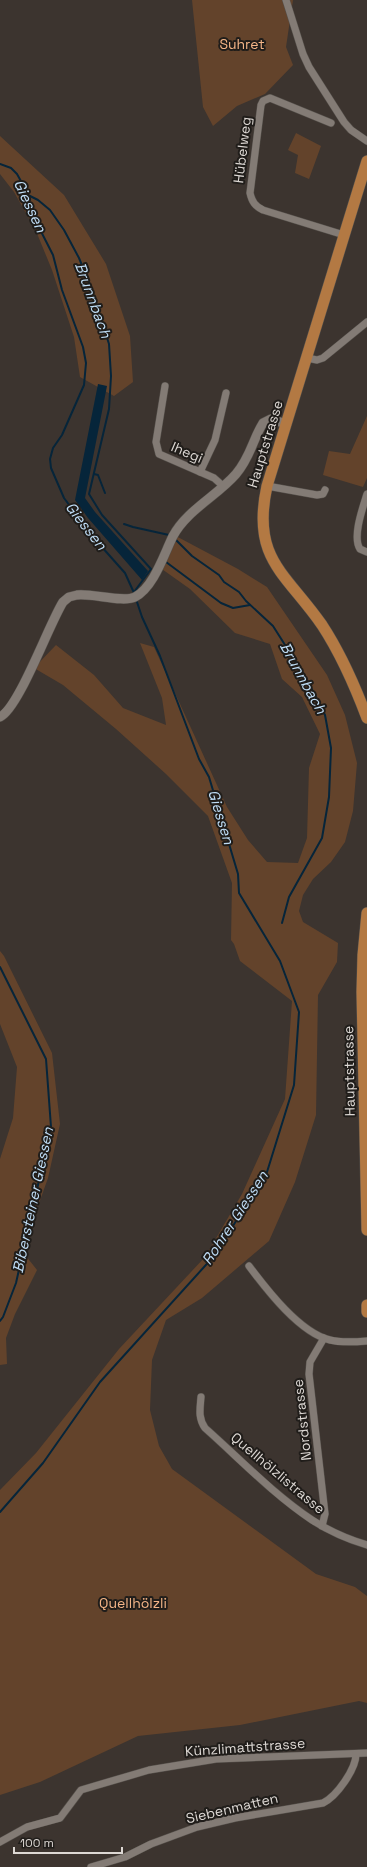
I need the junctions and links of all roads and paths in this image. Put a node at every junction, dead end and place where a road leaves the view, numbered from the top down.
1 (286, 0) edge
2 (331, 123) dead end
3 (367, 141) edge
4 (367, 161) edge
5 (344, 236) junction
6 (366, 325) edge
7 (307, 358) junction
8 (165, 386) dead end
9 (226, 393) dead end
10 (286, 424) junction
11 (200, 472) junction
12 (223, 486) junction
13 (267, 486) junction
14 (325, 490) dead end
15 (367, 494) edge
16 (367, 552) edge
17 (364, 697) edge
18 (0, 717) edge
19 (367, 718) edge
20 (367, 913) edge
21 (366, 1137) edge
22 (367, 1230) edge
23 (249, 1266) dead end
24 (367, 1305) edge
25 (367, 1312) edge
26 (324, 1338) junction
27 (367, 1341) edge
28 (201, 1397) dead end
29 (322, 1526) junction
30 (367, 1545) edge
31 (367, 1753) edge
32 (356, 1754) junction
33 (0, 1842) edge
34 (91, 1867) edge

1 - 3 street
2 - 5 street, Hübelweg
4 - 5 main road, Hauptstrasse
5 - 7 main road, Hauptstrasse
6 - 7 street
7 - 10 main road, Hauptstrasse
8 - 11 street, Ihegi
9 - 11 street
10 - 12 street
10 - 13 main road, Hauptstrasse
11 - 12 street, Ihegi
12 - 18 street
13 - 14 street
13 - 17 main road, Hauptstrasse
15 - 16 street
17 - 19 main road, Hauptstrasse
20 - 21 main road, Hauptstrasse
21 - 22 main road, Hauptstrasse
23 - 26 street
24 - 25 main road
26 - 27 street
26 - 29 street, Nordstrasse
28 - 29 street, Quellhölzlistrasse
29 - 30 street, Quellhölzlistrasse
31 - 32 street, Künzlimattstrasse
32 - 33 street, Künzlimattstrasse
32 - 34 street, Siebenmatten

